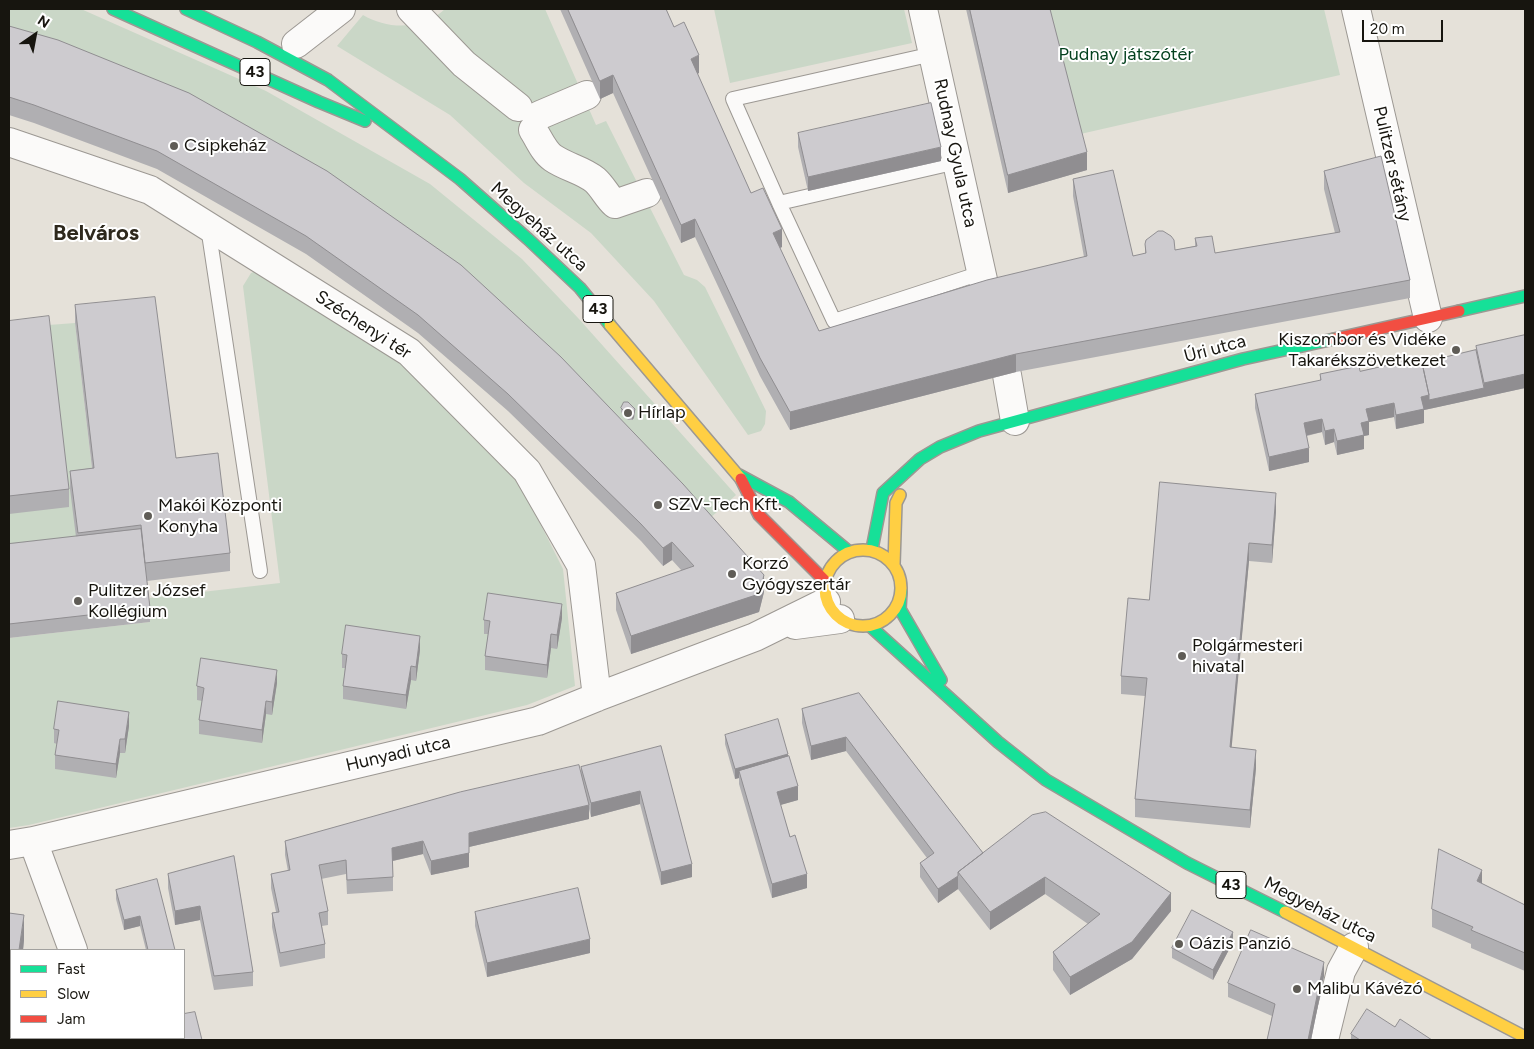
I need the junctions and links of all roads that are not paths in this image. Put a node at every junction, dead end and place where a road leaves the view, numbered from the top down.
1 (113, 9) edge
2 (186, 9) edge
3 (341, 9) edge
4 (411, 9) edge
5 (923, 9) edge
6 (1356, 9) edge
7 (312, 17) edge
8 (296, 44) dead end
9 (933, 54) junction
10 (587, 95) dead end
11 (530, 117) junction
12 (397, 134) junction
13 (9, 142) edge
14 (956, 162) junction
15 (646, 193) dead end
16 (779, 203) junction
17 (208, 226) junction
18 (984, 285) joint
19 (1525, 296) edge
20 (1428, 318) junction
21 (1006, 376) edge
22 (1015, 421) junction
23 (920, 459) junction
24 (739, 475) junction
25 (872, 549) junction
26 (848, 551) junction
27 (894, 564) junction
28 (260, 572) dead end
29 (902, 591) junction
30 (830, 601) junction
31 (870, 626) junction
32 (597, 697) junction
33 (956, 704) junction
34 (21, 843) edge
35 (1354, 947) junction
36 (73, 949) edge
37 (1525, 1037) edge
38 (1324, 1040) edge

1 - 12 main road, 43
2 - 12 main road, 43
3 - 7 street
4 - 11 street
5 - 9 street, Rudnay Gyula utca
6 - 20 street, Pulitzer sétány
7 - 8 street
9 - 14 street, Rudnay Gyula utca
9 - 16 lane
10 - 11 street
11 - 15 street
12 - 24 main road, Megyeház utca / 43
13 - 17 street, Széchenyi tér
14 - 16 lane
14 - 18 street, Rudnay Gyula utca
16 - 18 lane
17 - 28 lane
17 - 32 street, Széchenyi tér
19 - 20 main road, Úri utca
20 - 22 main road, Úri utca
21 - 22 street
22 - 23 main road, Úri utca
23 - 25 main road, Úri utca
23 - 27 main road
24 - 26 main road, 43
24 - 30 main road, 43
25 - 26 main road
25 - 27 main road
26 - 30 main road
27 - 29 main road, 43
29 - 31 main road
29 - 33 main road, 43
30 - 31 main road, 43
30 - 32 street, Hunyadi utca
31 - 33 main road, 43
32 - 34 street, Hunyadi utca
33 - 35 main road, Megyeház utca / 43
34 - 36 street
35 - 37 main road, Megyeház utca / 43
35 - 38 street

